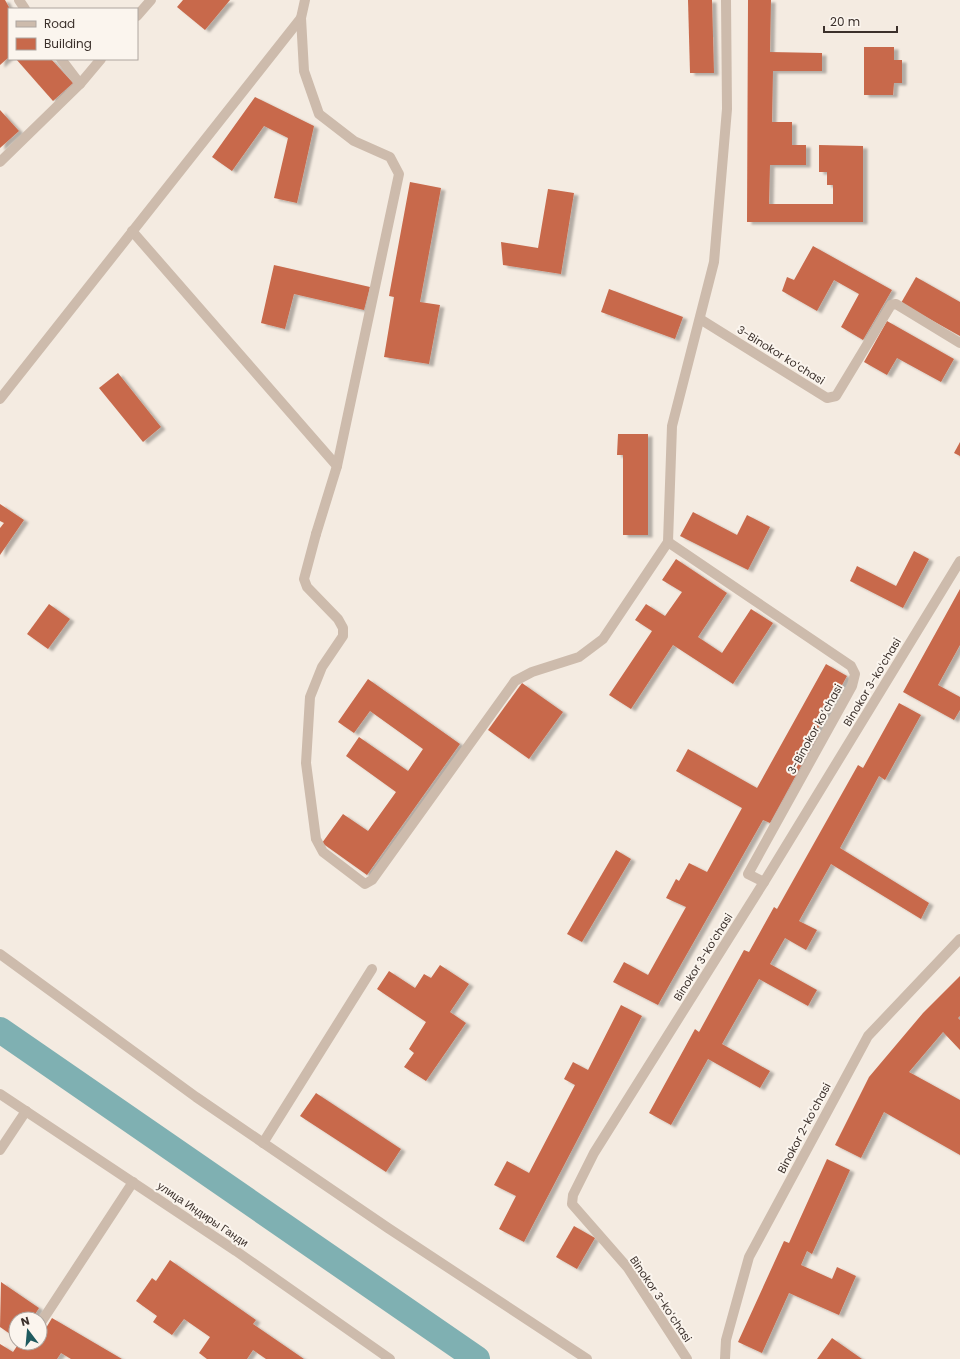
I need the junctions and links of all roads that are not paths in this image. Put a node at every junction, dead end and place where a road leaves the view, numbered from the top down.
1 (151, 0) edge
2 (305, 0) edge
3 (726, 0) edge
4 (138, 15) edge
5 (301, 18) junction
6 (62, 60) edge
7 (100, 60) edge
8 (80, 84) junction
9 (0, 162) edge
10 (132, 231) junction
11 (700, 319) junction
12 (960, 343) edge
13 (0, 399) edge
14 (337, 466) junction
15 (668, 542) junction
16 (960, 561) edge
17 (764, 882) junction
18 (960, 939) edge
19 (0, 954) edge
20 (372, 969) dead end
21 (0, 1094) edge
22 (26, 1111) junction
23 (263, 1143) junction
24 (0, 1150) edge
25 (133, 1182) junction
26 (48, 1312) edge
27 (390, 1359) edge
28 (587, 1359) edge
29 (687, 1359) edge
30 (725, 1359) edge

1 - 4 street
2 - 5 street
3 - 11 street
5 - 10 street
5 - 14 street
6 - 8 street
7 - 8 street
8 - 9 street
10 - 13 street
10 - 14 street
11 - 12 street, 3-Binokor koʻchasi
11 - 15 street
14 - 15 street
15 - 17 street, 3-Binokor koʻchasi
16 - 17 street, Binokor 3-koʻchasi
17 - 29 street, Binokor 3-koʻchasi
18 - 30 street, Binokor 2-koʻchasi
19 - 23 street
20 - 23 street
21 - 22 street, улица Индиры Ганди
22 - 24 street
22 - 25 street, улица Индиры Ганди
23 - 28 street
25 - 26 street
25 - 27 street, улица Индиры Ганди

